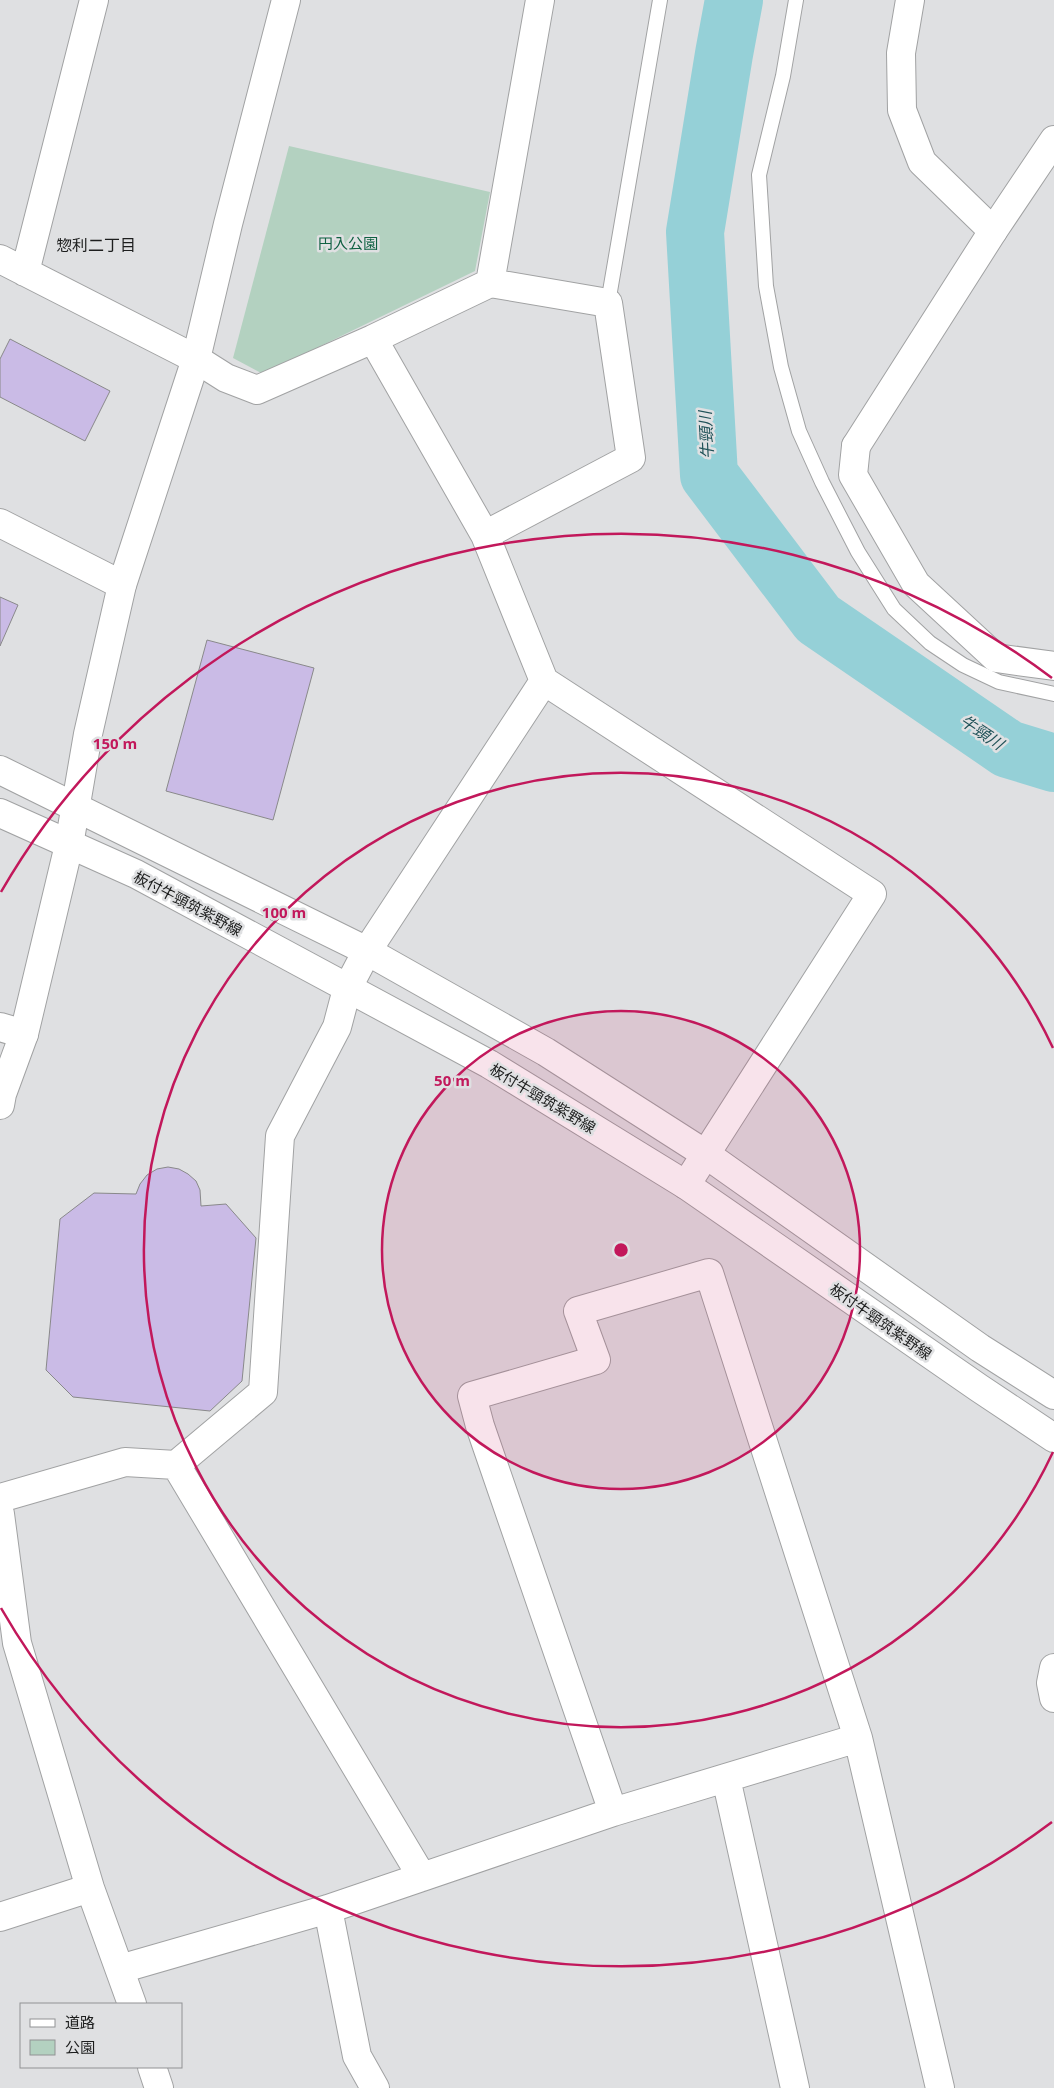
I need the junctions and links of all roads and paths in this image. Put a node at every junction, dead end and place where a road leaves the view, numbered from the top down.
1 (94, 0) edge
2 (286, 0) edge
3 (540, 0) edge
4 (660, 0) edge
5 (796, 0) edge
6 (910, 0) edge
7 (1054, 140) edge
8 (993, 231) junction
9 (0, 259) edge
10 (25, 272) junction
11 (490, 283) junction
12 (608, 303) junction
13 (373, 339) junction
14 (196, 359) junction
15 (0, 523) edge
16 (486, 535) junction
17 (122, 585) junction
18 (1054, 666) edge
19 (544, 681) junction
20 (1054, 694) edge
21 (0, 770) edge
22 (76, 808) junction
23 (0, 813) edge
24 (69, 845) junction
25 (367, 951) junction
26 (347, 989) junction
27 (12, 1030) edge
28 (0, 1105) edge
29 (707, 1155) junction
30 (686, 1185) junction
31 (1054, 1395) edge
32 (1054, 1438) edge
33 (176, 1465) junction
34 (0, 1498) edge
35 (0, 1514) edge
36 (1054, 1668) edge
37 (1054, 1698) edge
38 (858, 1738) junction
39 (726, 1778) junction
40 (613, 1812) junction
41 (422, 1877) junction
42 (90, 1888) junction
43 (328, 1909) junction
44 (0, 1917) edge
45 (120, 1969) junction
46 (132, 2003) edge
47 (152, 2068) edge
48 (159, 2088) edge
49 (375, 2088) edge
50 (795, 2088) edge
51 (940, 2088) edge

1 - 10 street
2 - 14 street
3 - 11 street
4 - 12 lane
5 - 20 lane
6 - 8 street
7 - 8 street
8 - 18 street
9 - 10 street
10 - 14 street
11 - 12 street
11 - 13 street
12 - 16 street
13 - 14 street
13 - 16 street
14 - 17 street
15 - 17 street
16 - 19 street
17 - 22 street
19 - 25 street
19 - 29 street
21 - 22 street
22 - 24 street
22 - 25 street
23 - 24 street, 板付牛頸筑紫野線
24 - 26 street, 板付牛頸筑紫野線
24 - 27 street
25 - 26 street
25 - 29 street
26 - 30 street, 板付牛頸筑紫野線
26 - 33 street
27 - 28 street
29 - 30 street
29 - 31 street
30 - 32 street, 板付牛頸筑紫野線
33 - 34 street
33 - 41 street
35 - 42 street
36 - 37 street
38 - 39 street
38 - 40 street
38 - 51 street
39 - 40 street
39 - 50 street
40 - 41 street
41 - 43 street
42 - 44 street
42 - 45 street
43 - 45 street
43 - 49 street
45 - 46 street
47 - 48 street

